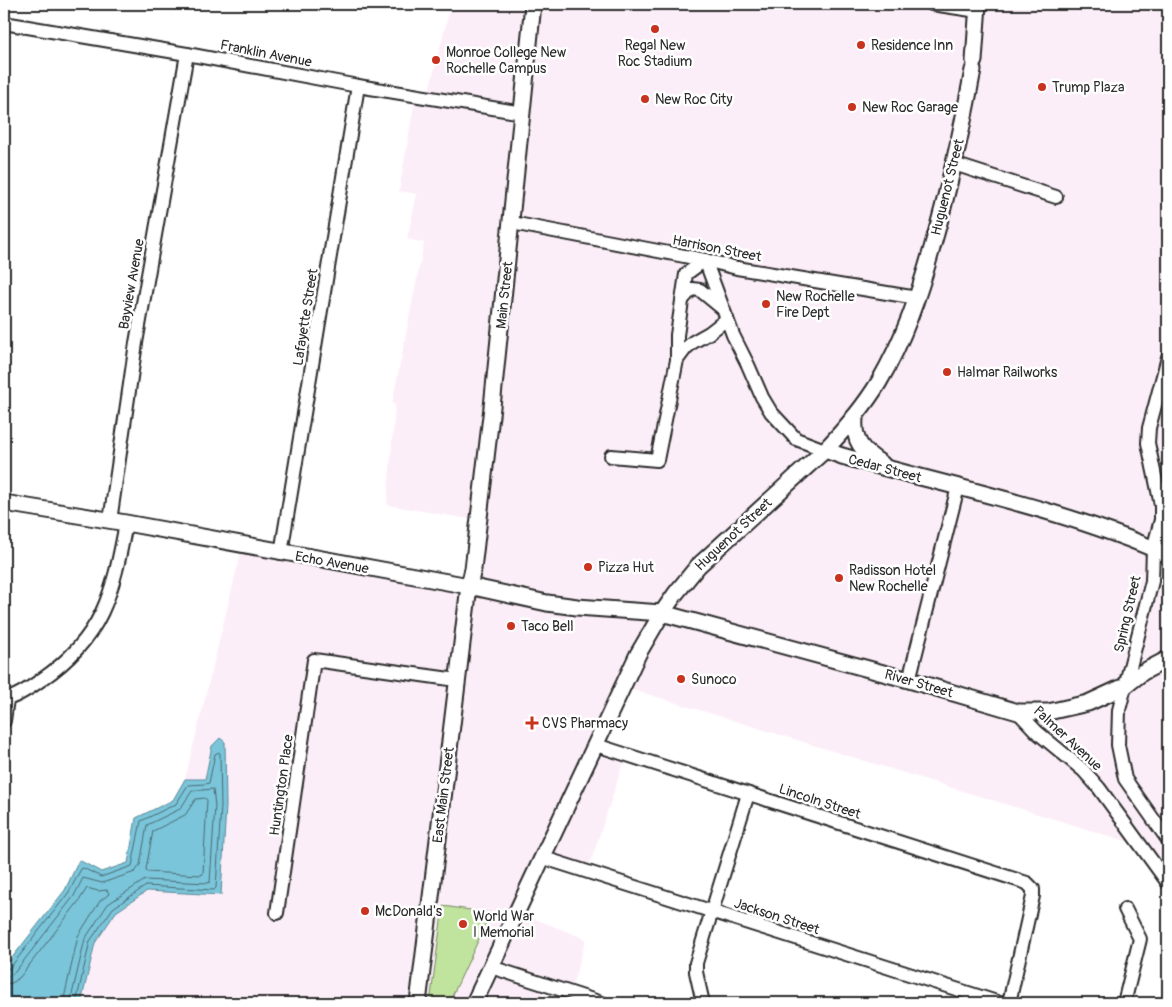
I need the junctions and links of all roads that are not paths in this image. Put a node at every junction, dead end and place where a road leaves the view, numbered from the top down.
1 (533, 4) edge
2 (932, 4) edge
3 (978, 7) edge
4 (4, 23) edge
5 (187, 54) junction
6 (358, 86) junction
7 (523, 113) junction
8 (954, 164) junction
9 (1056, 197) dead end
10 (512, 224) junction
11 (705, 260) junction
12 (917, 298) junction
13 (683, 299) junction
14 (726, 314) junction
15 (1168, 357) edge
16 (677, 360) junction
17 (856, 416) junction
18 (825, 450) junction
19 (611, 456) dead end
20 (891, 470) junction
21 (958, 487) junction
22 (4, 503) edge
23 (110, 521) junction
24 (126, 523) junction
25 (1153, 549) junction
26 (281, 553) junction
27 (1168, 555) edge
28 (469, 586) junction
29 (662, 613) junction
30 (1168, 659) edge
31 (457, 680) junction
32 (909, 680) junction
33 (1125, 686) junction
34 (5, 700) edge
35 (1018, 712) junction
36 (4, 721) edge
37 (596, 745) junction
38 (748, 794) junction
39 (1168, 840) edge
40 (544, 858) junction
41 (1168, 883) edge
42 (1125, 909) dead end
43 (711, 910) junction
44 (277, 913) dead end
45 (492, 967) junction
46 (418, 1003) edge
47 (474, 1003) edge
48 (602, 1003) edge
49 (703, 1003) edge
50 (1000, 1003) edge
51 (1009, 1003) edge
52 (1124, 1003) edge

1 - 7 main road, Main Street
2 - 3 street
3 - 8 main road, Huguenot Street
4 - 5 street, Franklin Avenue
5 - 6 street, Franklin Avenue
5 - 23 street, Bayview Avenue
6 - 7 street, Franklin Avenue
6 - 26 street, Lafayette Street
7 - 10 main road, Main Street
8 - 9 street
8 - 12 main road, Huguenot Street
10 - 11 street, Harrison Street
10 - 28 main road, Main Street
11 - 12 street, Harrison Street
11 - 13 street
11 - 14 street, Cedar Street
12 - 17 main road, Huguenot Street
13 - 14 street
13 - 16 street
14 - 16 street
14 - 18 street, Cedar Street
15 - 25 street, Spring Street
16 - 19 street
17 - 18 main road, Huguenot Street
17 - 20 main road
18 - 20 main road, Cedar Street
18 - 29 main road, Huguenot Street
20 - 21 main road, Cedar Street
21 - 25 main road, Cedar Street
21 - 32 street
22 - 23 main road, Echo Avenue
23 - 24 main road, Echo Avenue
24 - 26 main road, Echo Avenue
24 - 34 street
25 - 27 main road, Cedar Street
25 - 33 street, Spring Street
26 - 28 main road, Echo Avenue
28 - 29 main road, Echo Avenue
28 - 31 main road, East Main Street
29 - 32 main road, River Street
29 - 37 main road, Huguenot Street
30 - 33 main road, River Street
31 - 44 street, Huntington Place
31 - 46 main road, East Main Street
32 - 35 main road, River Street
33 - 35 main road, River Street
33 - 39 street, Palmer Avenue
34 - 36 street
35 - 41 street, Palmer Avenue
37 - 38 street, Lincoln Street
37 - 40 main road, Huguenot Street
38 - 43 street
38 - 51 street, Lincoln Street
40 - 43 street, Jackson Street
40 - 45 main road, Huguenot Street
42 - 52 street
43 - 49 street
43 - 50 street, Jackson Street
45 - 47 main road, Huguenot Street
45 - 48 street

